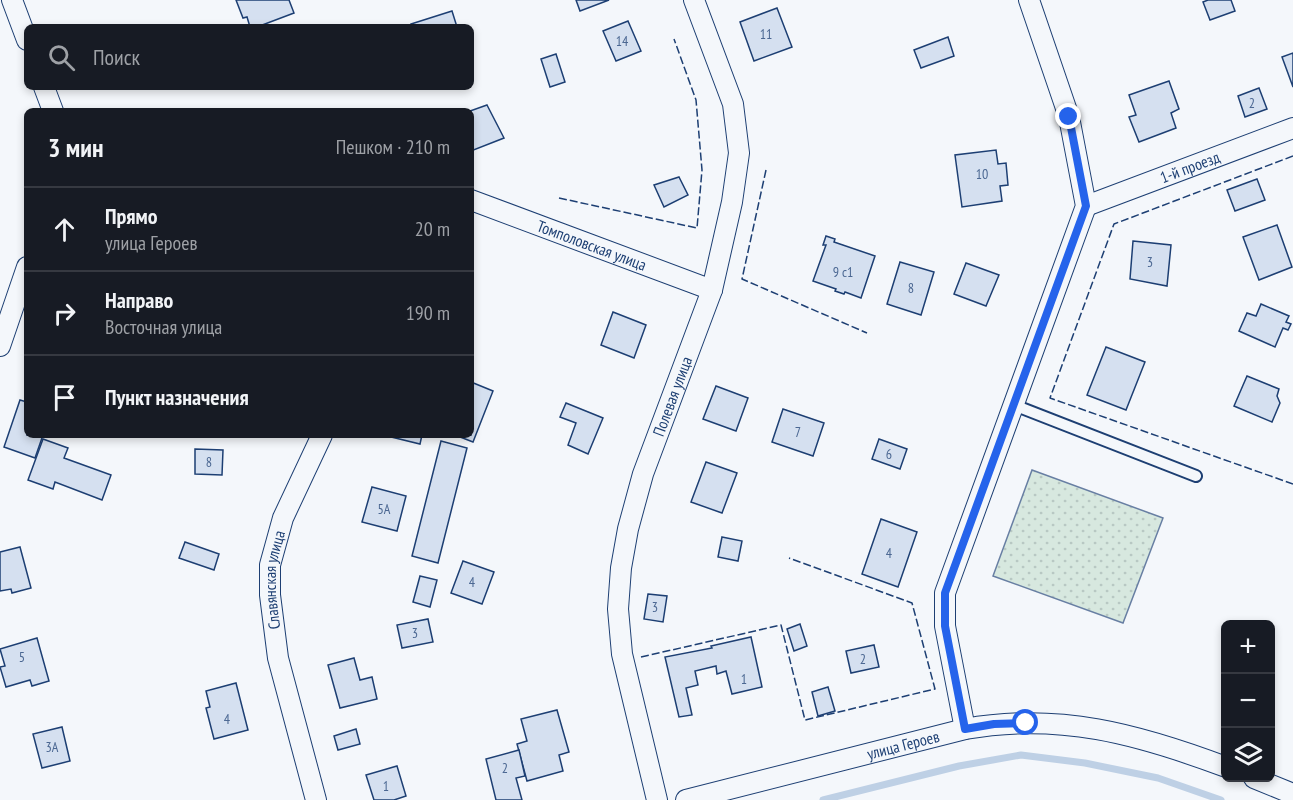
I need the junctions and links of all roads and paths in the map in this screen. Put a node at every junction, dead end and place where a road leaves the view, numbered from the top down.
1 (12, 0) edge
2 (694, 0) edge
3 (1029, 0) edge
4 (24, 32) edge
5 (45, 90) edge
6 (52, 108) edge
7 (1293, 128) edge
8 (474, 201) edge
9 (1086, 206) junction
10 (24, 276) edge
11 (712, 290) junction
12 (0, 346) edge
13 (1014, 405) junction
14 (321, 438) edge
15 (1196, 476) dead end
16 (965, 729) junction
17 (1221, 765) edge
18 (1265, 782) edge
19 (1293, 794) edge
20 (316, 800) edge
21 (657, 800) edge
22 (686, 800) edge

1 - 4 street
2 - 11 street, Полевая улица
3 - 9 street
5 - 6 street
7 - 9 street, 1-й проезд
8 - 11 street, Томполовская улица
9 - 13 street
10 - 12 street
11 - 21 street, Полевая улица
13 - 15 lane
13 - 16 street
14 - 20 street, Славянская улица
16 - 17 street, улица Героев
16 - 22 street, улица Героев
18 - 19 street

